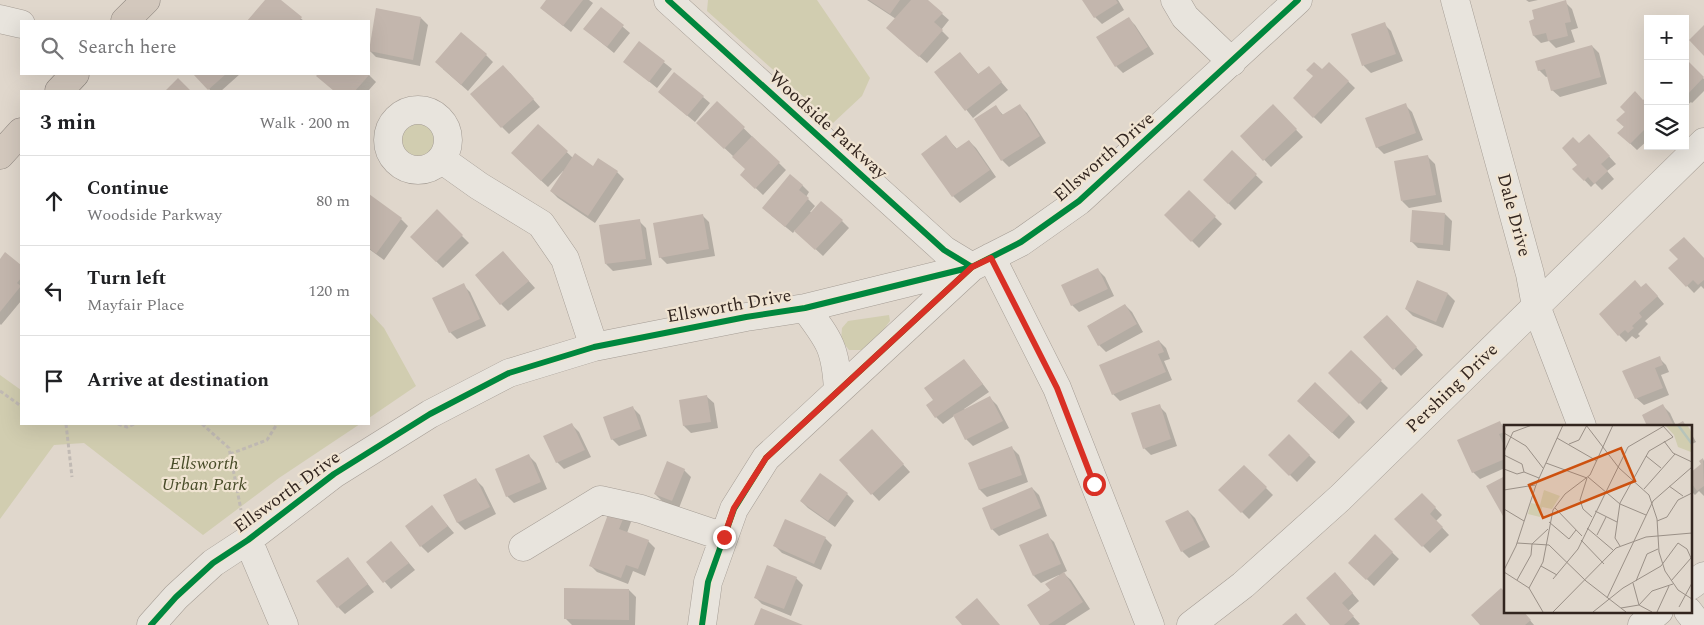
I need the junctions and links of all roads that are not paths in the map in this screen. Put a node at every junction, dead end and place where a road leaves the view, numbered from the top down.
1 (146, 0) edge
2 (668, 0) edge
3 (1175, 0) edge
4 (1298, 0) edge
5 (1455, 0) edge
6 (0, 19) edge
7 (126, 20) edge
8 (20, 24) edge
9 (1232, 62) junction
10 (74, 75) edge
11 (60, 90) edge
12 (20, 133) edge
13 (1704, 142) edge
14 (0, 155) edge
15 (440, 160) dead end
16 (981, 262) junction
17 (1536, 306) junction
18 (805, 308) junction
19 (594, 347) junction
20 (838, 391) junction
21 (1582, 425) edge
22 (724, 537) junction
23 (248, 540) junction
24 (524, 547) dead end
25 (1704, 576) edge
26 (1692, 585) edge
27 (1658, 612) edge
28 (1689, 612) edge
29 (151, 625) edge
30 (284, 625) edge
31 (702, 625) edge
32 (1150, 625) edge
33 (1190, 625) edge
34 (1642, 625) edge
35 (1699, 625) edge

1 - 7 highway
2 - 16 street, Woodside Parkway
3 - 9 street
4 - 9 street, Ellsworth Drive
5 - 17 street, Dale Drive
6 - 8 street
9 - 16 street, Ellsworth Drive
10 - 11 highway
12 - 14 highway
13 - 17 street, Pershing Drive
15 - 19 street
16 - 18 street, Ellsworth Drive
16 - 20 street
16 - 32 street
17 - 21 street, Dale Drive
17 - 33 street, Pershing Drive
18 - 19 street, Ellsworth Drive
18 - 20 street
19 - 23 street, Ellsworth Drive
20 - 22 street
22 - 24 street
22 - 31 street
23 - 29 street, Ellsworth Drive
23 - 30 street
25 - 26 street
27 - 34 street
28 - 35 street

